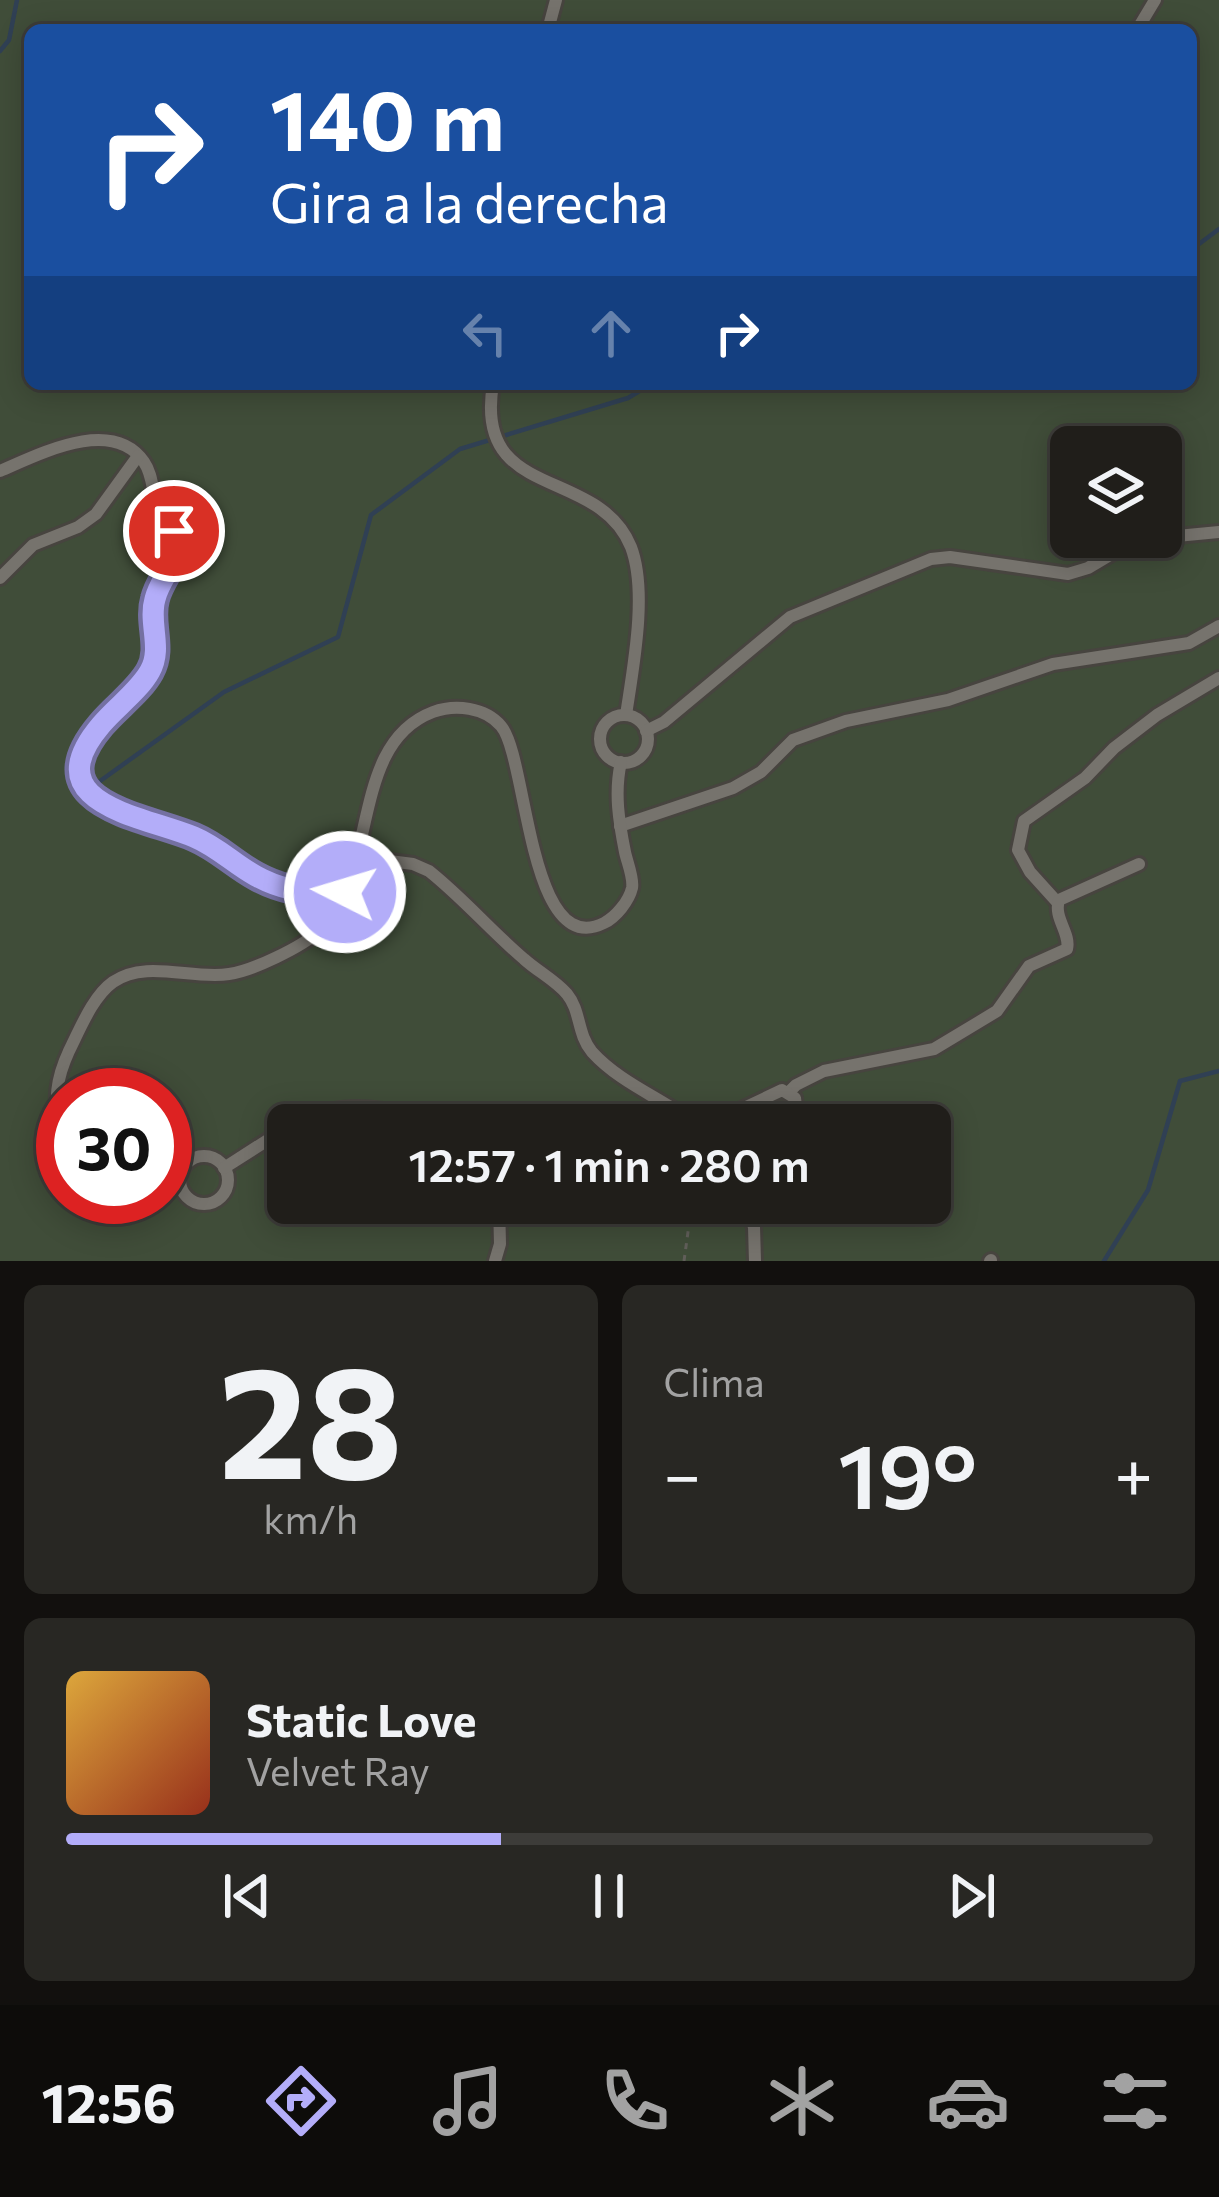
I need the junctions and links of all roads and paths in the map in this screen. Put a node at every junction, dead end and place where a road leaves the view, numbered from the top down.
1 (492, 390) edge
2 (138, 456) junction
3 (0, 471) edge
4 (1219, 532) edge
5 (0, 578) edge
6 (1219, 626) edge
7 (1219, 678) edge
8 (626, 715) junction
9 (646, 731) junction
10 (621, 762) junction
11 (620, 826) junction
12 (358, 857) junction
13 (1139, 863) dead end
14 (345, 892) junction
15 (1058, 903) junction
16 (61, 1068) edge
17 (789, 1092) junction
18 (671, 1104) edge
19 (750, 1104) edge
20 (796, 1104) edge
21 (267, 1141) edge
22 (192, 1161) edge
23 (224, 1168) junction
24 (192, 1198) edge
25 (500, 1224) edge
26 (689, 1224) edge
27 (753, 1224) edge
28 (495, 1261) edge
29 (684, 1261) edge
30 (755, 1261) edge

1 - 8 street
2 - 3 street
2 - 5 street
2 - 14 street
4 - 9 street
6 - 11 street
7 - 15 street
8 - 9 street
8 - 10 street
9 - 10 street
10 - 11 street
11 - 12 street
12 - 14 street
12 - 18 street
13 - 15 street
14 - 16 street
15 - 17 street
17 - 19 street
17 - 20 street
21 - 23 street
22 - 23 street
23 - 24 street
25 - 28 street
26 - 29 path
27 - 30 street

